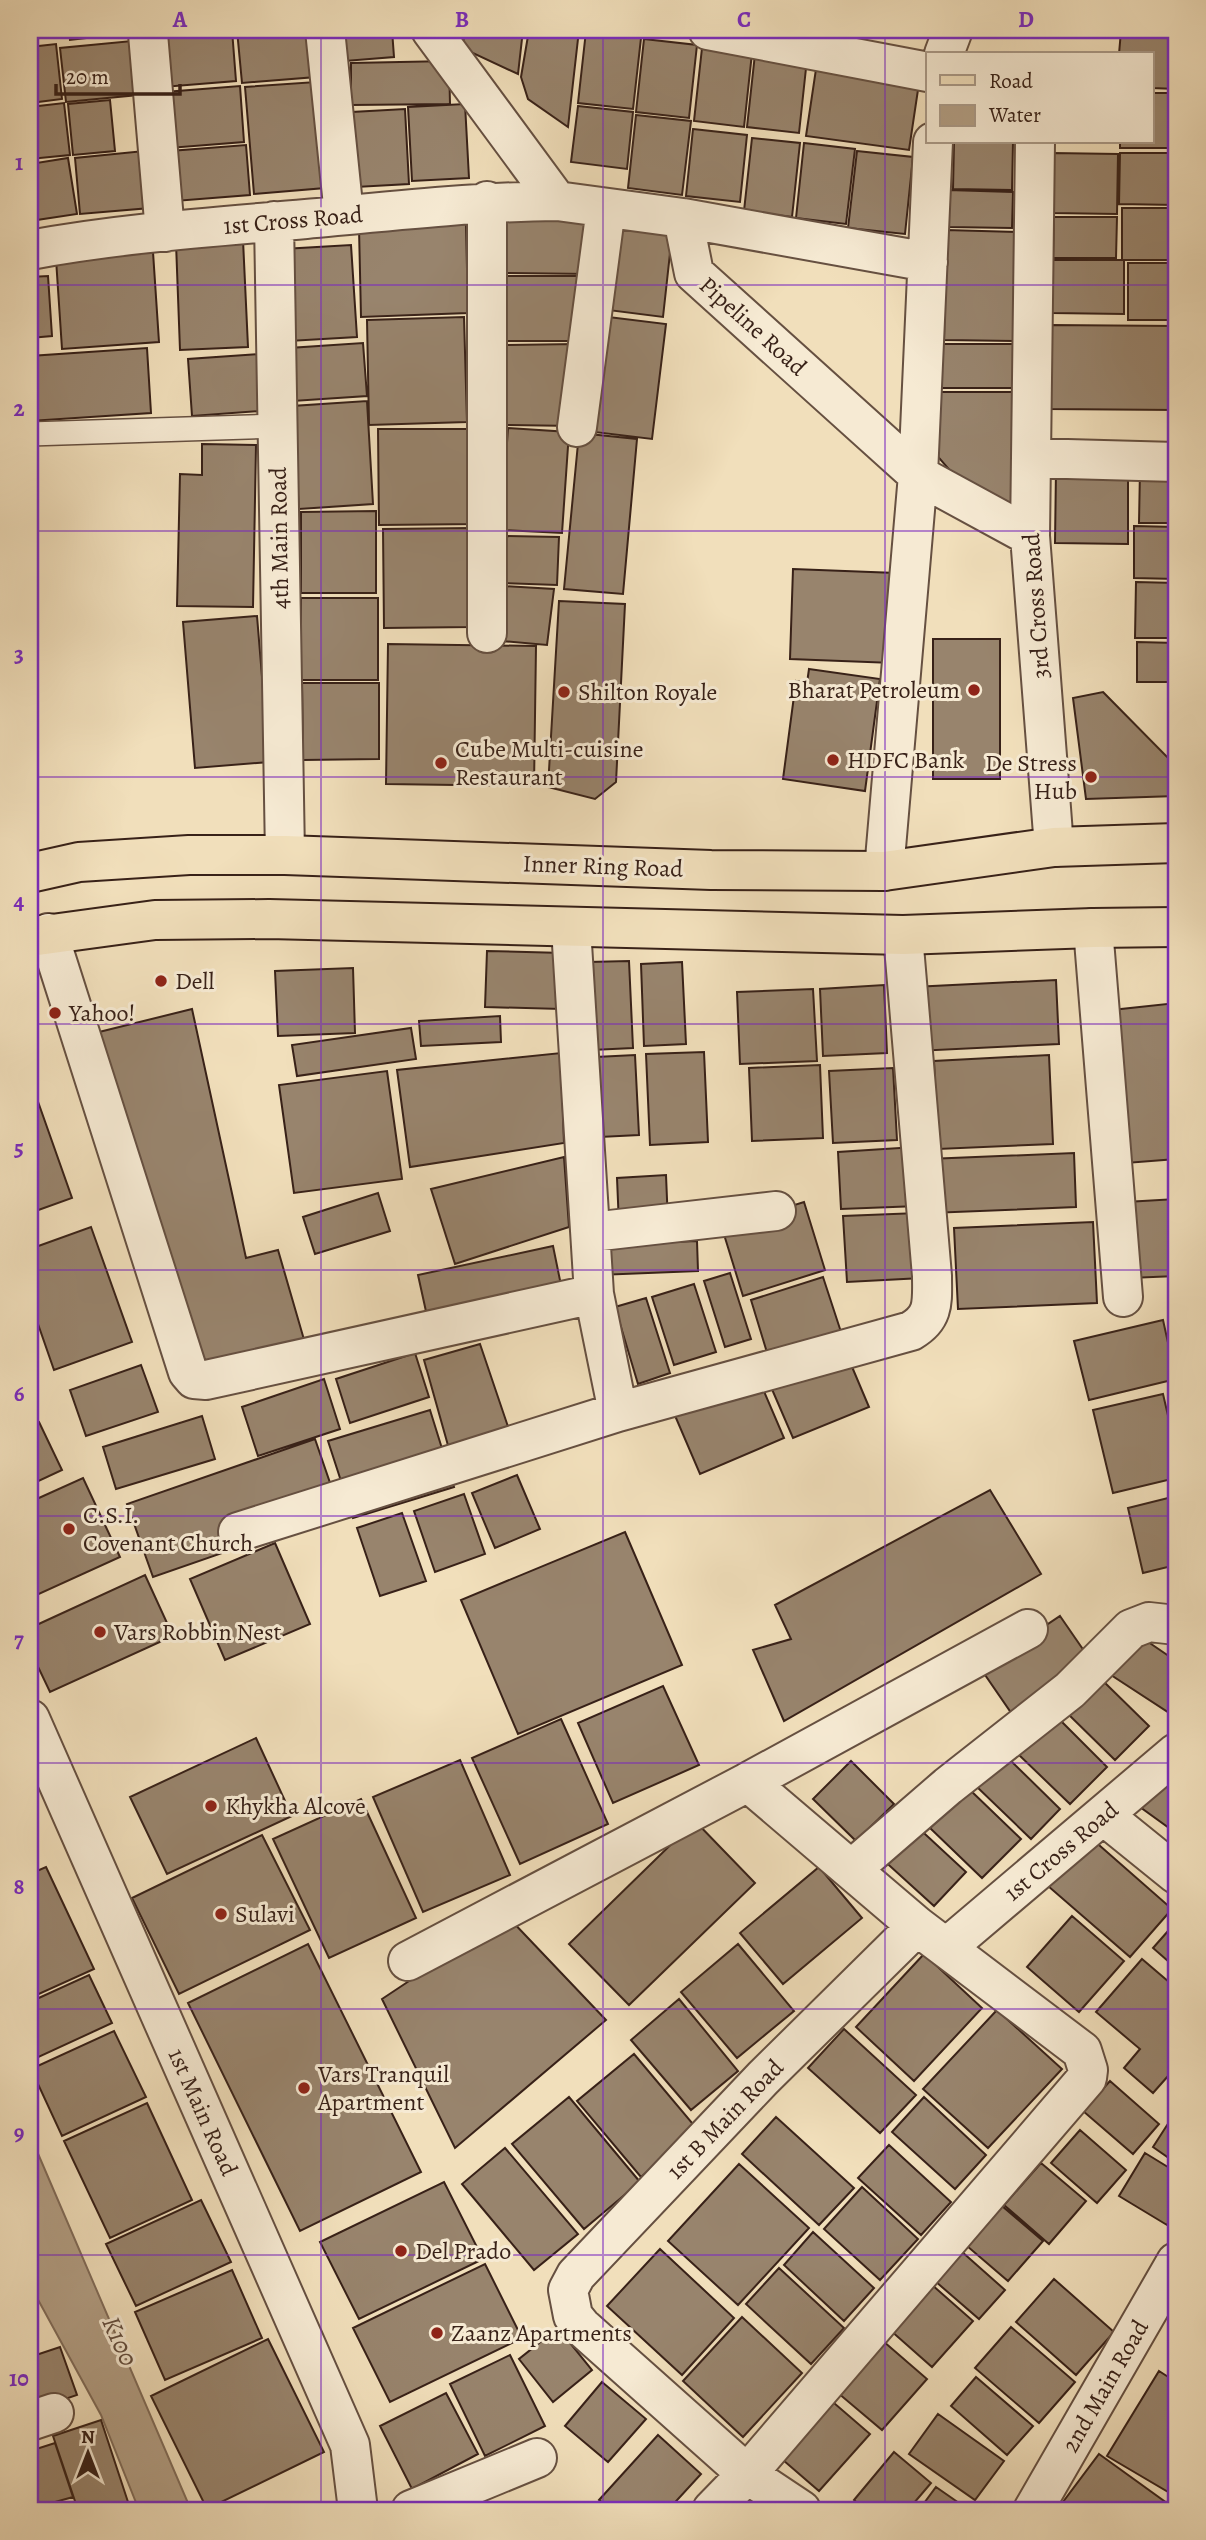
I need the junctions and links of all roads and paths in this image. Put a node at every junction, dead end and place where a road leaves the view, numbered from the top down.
1 (325, 30) edge
2 (431, 30) edge
3 (708, 30) edge
4 (953, 30) edge
5 (148, 34) dead end
6 (945, 52) edge
7 (926, 72) edge
8 (933, 144) edge
9 (1035, 144) edge
10 (487, 201) junction
11 (557, 201) junction
12 (606, 208) junction
13 (344, 215) junction
14 (683, 218) junction
15 (274, 221) junction
16 (165, 232) junction
17 (30, 250) edge
18 (928, 262) junction
19 (277, 426) junction
20 (577, 427) dead end
21 (30, 434) edge
22 (1031, 458) junction
23 (1176, 462) edge
24 (918, 475) junction
25 (1030, 536) junction
26 (487, 633) dead end
27 (1176, 843) edge
28 (1054, 847) junction
29 (285, 855) junction
30 (884, 871) junction
31 (30, 873) edge
32 (1176, 927) edge
33 (571, 928) junction
34 (1093, 928) junction
35 (39, 935) edge
36 (903, 935) junction
37 (776, 1210) dead end
38 (592, 1232) junction
39 (594, 1294) junction
40 (1123, 1297) dead end
41 (618, 1412) junction
42 (238, 1532) dead end
43 (1176, 1625) edge
44 (1028, 1629) dead end
45 (30, 1719) edge
46 (1176, 1754) edge
47 (748, 1782) junction
48 (1103, 1815) junction
49 (852, 1869) junction
50 (1176, 1874) edge
51 (932, 1937) junction
52 (408, 1961) dead end
53 (1176, 2262) edge
54 (537, 2458) dead end
55 (747, 2474) junction
56 (358, 2510) edge
57 (411, 2510) edge
58 (712, 2510) edge
59 (801, 2510) edge
60 (1033, 2510) edge

1 - 13 street
2 - 11 street
3 - 7 street
4 - 6 street
5 - 16 street
8 - 18 street
9 - 22 street, 3rd Cross Road
10 - 11 street, 1st Cross Road
10 - 13 street, 1st Cross Road
10 - 26 street
11 - 12 street
12 - 14 street
12 - 20 street
13 - 15 street, 1st Cross Road
14 - 18 street
14 - 24 street, Pipeline Road
15 - 16 street, 1st Cross Road
15 - 19 street, 4th Main Road
16 - 17 street, 1st Cross Road
18 - 24 street
19 - 21 lane
19 - 29 street, 4th Main Road
22 - 23 street
22 - 25 street, 3rd Cross Road
24 - 25 street, Pipeline Road
24 - 30 street
25 - 28 street, 3rd Cross Road
27 - 28 main road, Inner Ring Road
28 - 30 main road, Inner Ring Road
29 - 30 main road, Inner Ring Road
29 - 31 main road, Inner Ring Road
32 - 34 main road
33 - 35 main road
33 - 36 main road
33 - 38 street
34 - 36 main road
34 - 40 street
35 - 39 street
36 - 41 street
37 - 38 street
38 - 39 street
39 - 41 street
41 - 42 street
43 - 49 street
44 - 47 street
45 - 56 street, 1st Main Road
46 - 48 street, 1st Cross Road
47 - 49 street
47 - 52 street
48 - 50 street
48 - 51 street, 1st Cross Road
49 - 51 street
51 - 55 street
51 - 55 street, 1st B Main Road
53 - 60 street, 2nd Main Road
54 - 57 street
55 - 58 street
55 - 59 street

